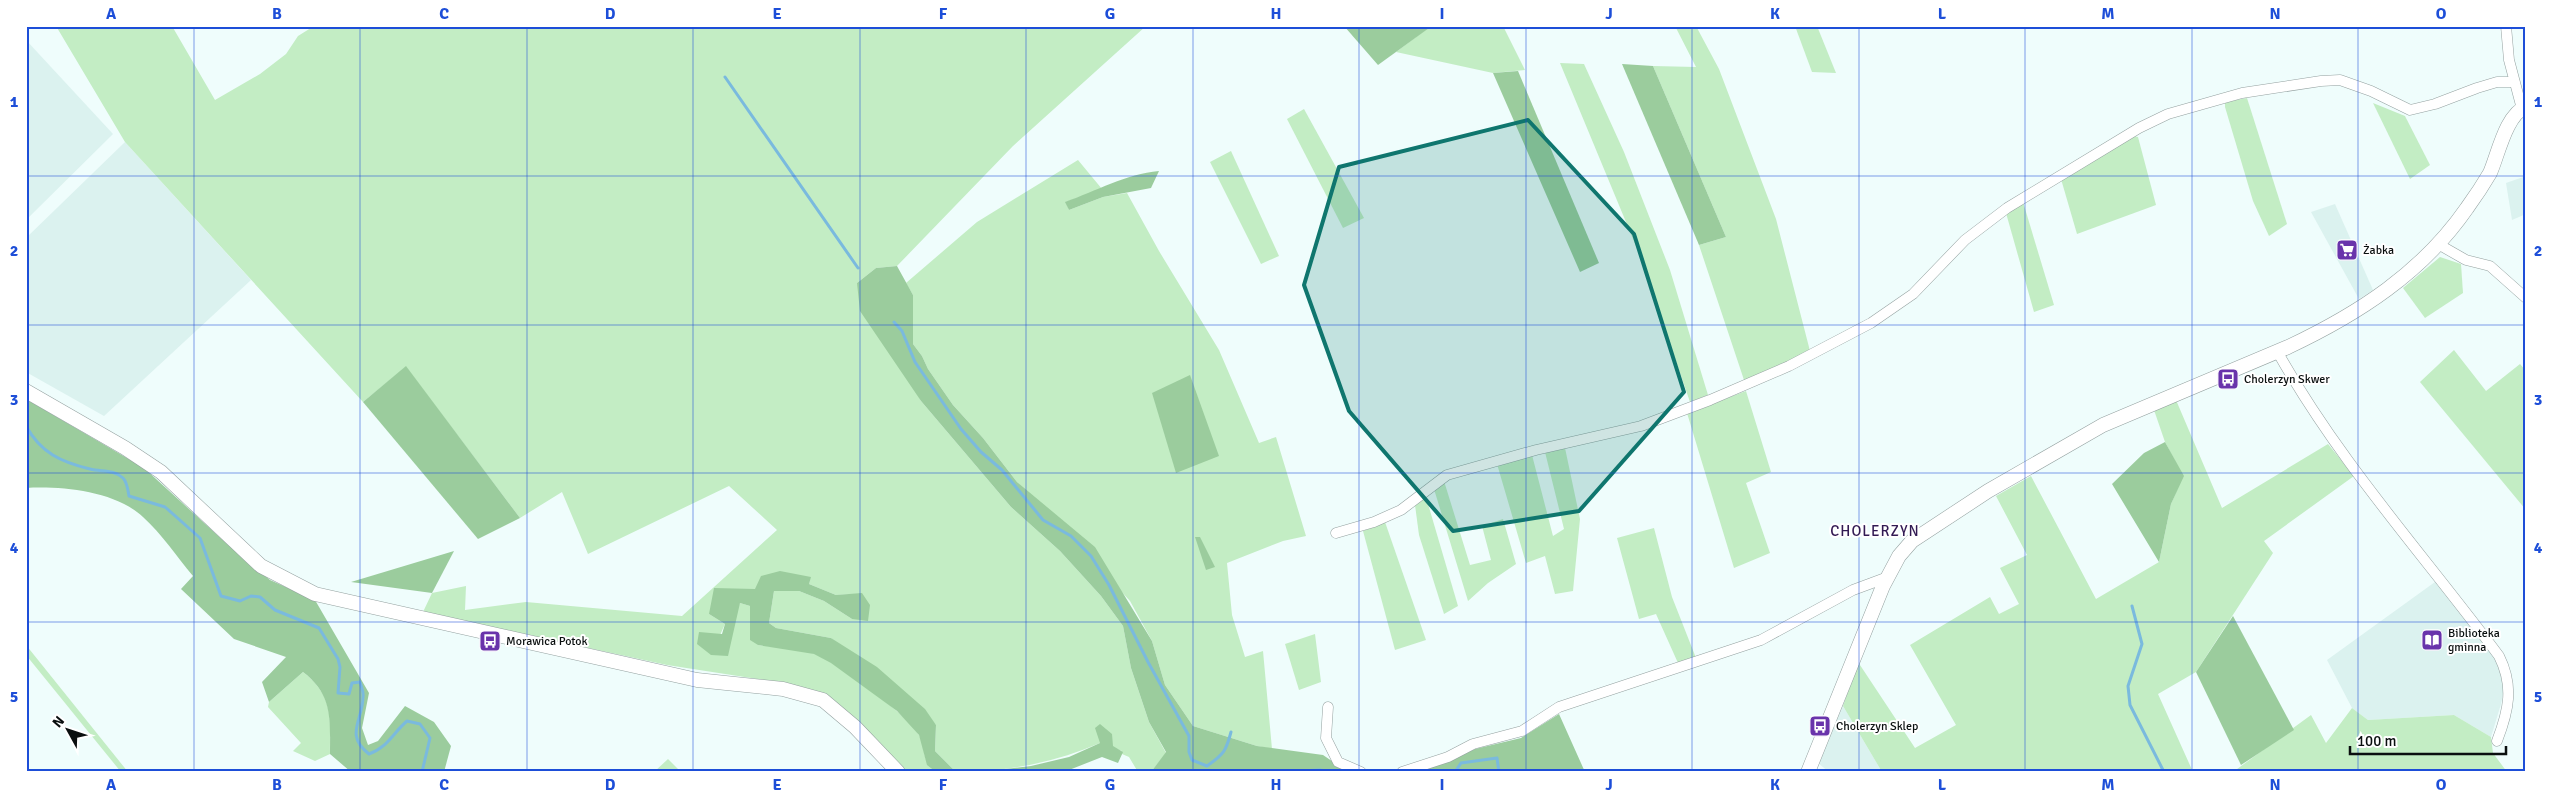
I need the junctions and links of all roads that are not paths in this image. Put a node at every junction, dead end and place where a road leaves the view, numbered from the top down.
1 (2506, 26) edge
2 (2514, 82) junction
3 (2524, 108) edge
4 (2438, 244) junction
5 (2526, 298) edge
6 (2277, 351) junction
7 (26, 391) edge
8 (1336, 533) dead end
9 (1888, 577) junction
10 (1328, 707) dead end
11 (2496, 741) dead end
12 (898, 772) edge
13 (1361, 772) edge
14 (1402, 772) edge
15 (1808, 772) edge

1 - 2 street
2 - 3 street
2 - 8 street
3 - 4 street
4 - 5 street
4 - 6 street
6 - 9 street
6 - 11 street
7 - 12 street
9 - 14 street
9 - 15 street
10 - 13 street

